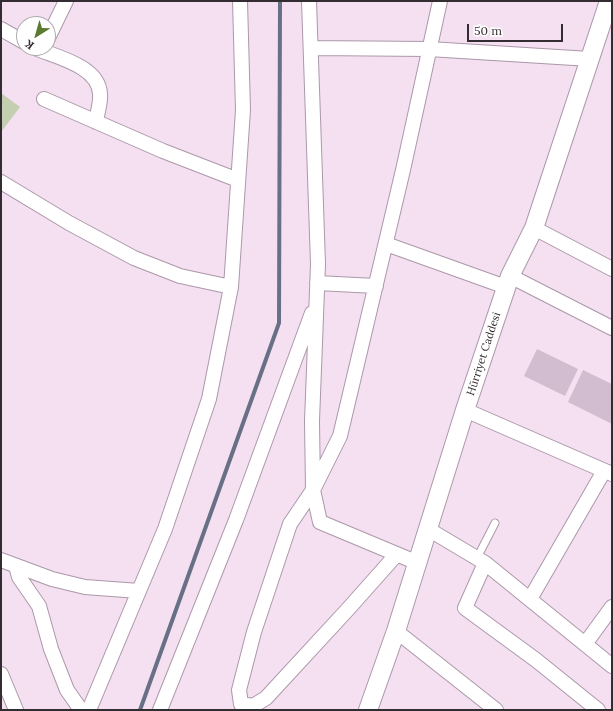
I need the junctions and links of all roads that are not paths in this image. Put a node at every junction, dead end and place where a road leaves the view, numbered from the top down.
1 (66, 1) edge
2 (240, 1) edge
3 (309, 1) edge
4 (440, 1) edge
5 (609, 1) edge
6 (56, 22) edge
7 (1, 29) edge
8 (16, 37) edge
9 (311, 48) junction
10 (429, 49) junction
11 (56, 56) edge
12 (590, 60) junction
13 (44, 99) dead end
14 (96, 122) junction
15 (238, 180) junction
16 (1, 182) edge
17 (534, 228) junction
18 (386, 244) junction
19 (612, 270) edge
20 (508, 282) junction
21 (317, 283) junction
22 (376, 286) junction
23 (231, 287) junction
24 (317, 300) junction
25 (612, 328) edge
26 (465, 410) junction
27 (608, 472) edge
28 (313, 490) junction
29 (495, 523) dead end
30 (428, 529) junction
31 (397, 554) junction
32 (1, 560) edge
33 (481, 560) junction
34 (418, 563) junction
35 (16, 566) junction
36 (139, 591) junction
37 (530, 599) junction
38 (612, 607) edge
39 (396, 631) junction
40 (585, 644) junction
41 (612, 666) edge
42 (1, 674) edge
43 (16, 710) edge
44 (81, 710) edge
45 (89, 710) edge
46 (160, 710) edge
47 (368, 710) edge
48 (496, 710) edge
49 (598, 710) edge

1 - 6 street
2 - 15 street
3 - 9 street
4 - 10 street
5 - 12 street, Hürriyet Caddesi
7 - 8 street
9 - 10 street
9 - 21 street
10 - 12 street
10 - 18 street
11 - 14 street
12 - 17 street, Hürriyet Caddesi
13 - 14 street
14 - 15 street
15 - 23 street
16 - 23 street
17 - 19 street
17 - 20 street, Hürriyet Caddesi
18 - 20 street
18 - 22 street
20 - 25 street
20 - 26 street, Hürriyet Caddesi
21 - 22 street
21 - 24 street
22 - 28 street
23 - 36 street
24 - 28 street
24 - 46 street
26 - 27 street
26 - 30 street, Hürriyet Caddesi
27 - 37 street
28 - 31 street
28 - 31 street
29 - 33 lane
30 - 33 street
30 - 34 street, Hürriyet Caddesi
31 - 34 street
32 - 35 street
33 - 37 street
33 - 49 street
34 - 39 street, Hürriyet Caddesi
35 - 36 street
35 - 44 street
36 - 45 street
37 - 40 street
38 - 40 street
39 - 47 street, Hürriyet Caddesi
39 - 48 street
40 - 41 street
42 - 43 street

